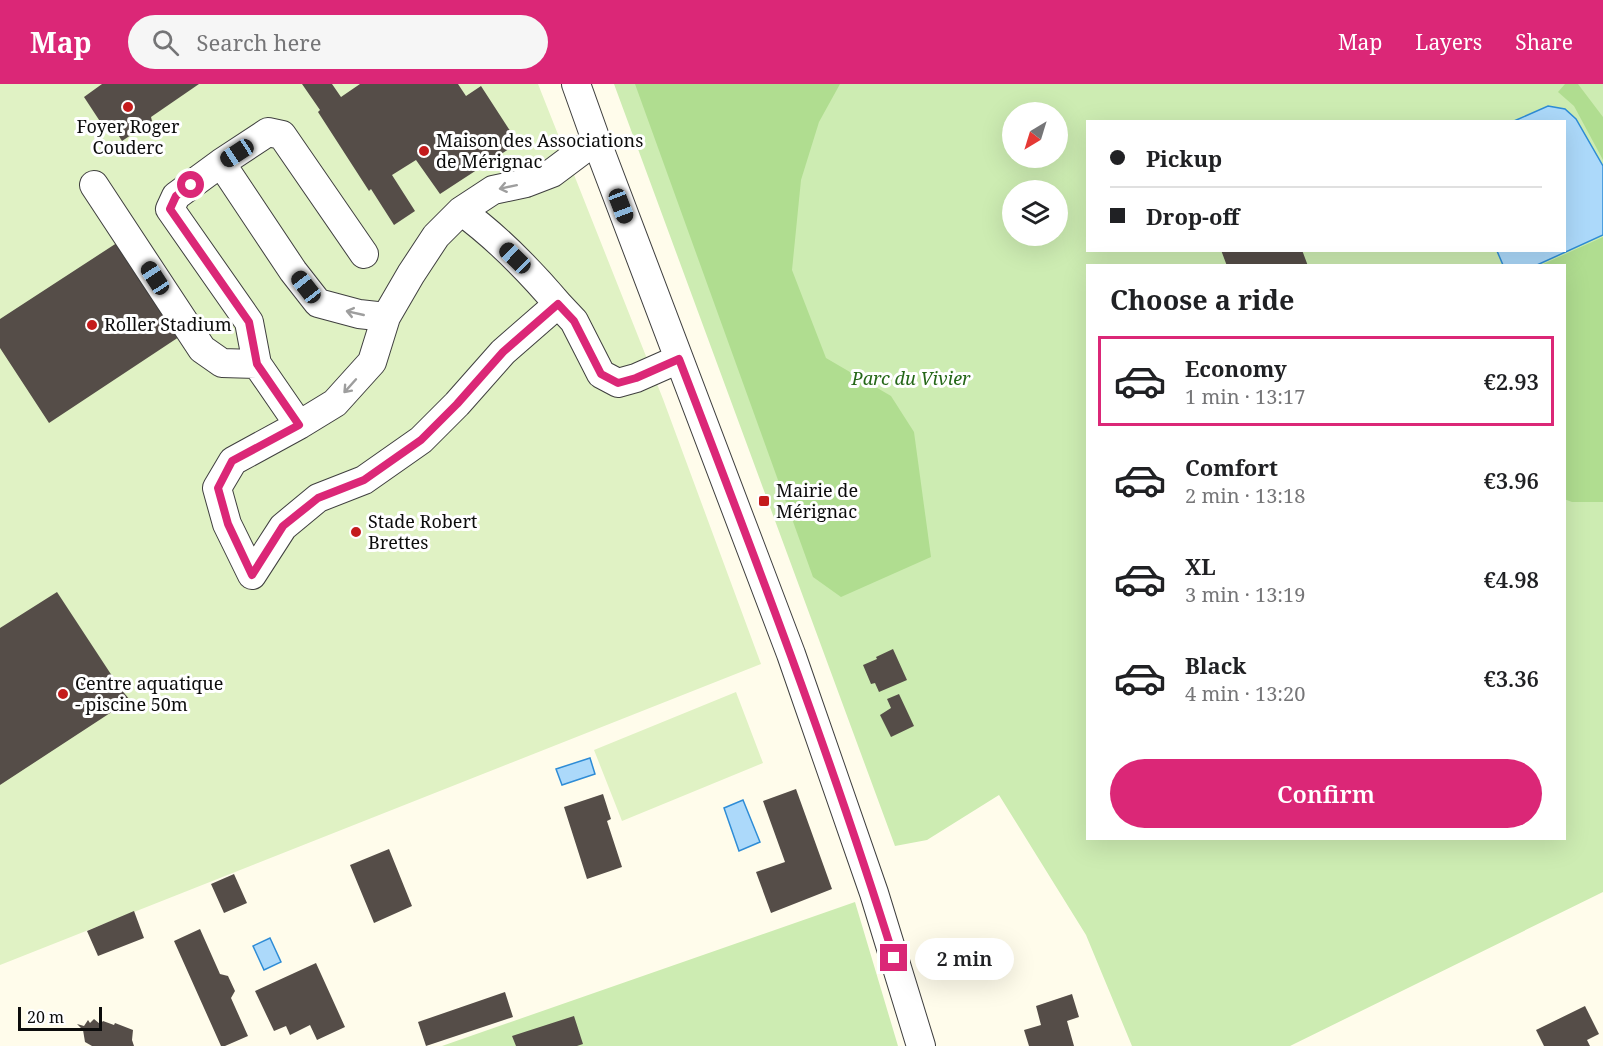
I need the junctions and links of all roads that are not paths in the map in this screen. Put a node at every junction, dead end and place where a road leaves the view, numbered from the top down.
1 (576, 84) edge
2 (596, 141) junction
3 (221, 163) junction
4 (94, 185) dead end
5 (461, 211) junction
6 (364, 254) dead end
7 (558, 304) junction
8 (386, 317) junction
9 (679, 359) junction
10 (257, 364) junction
11 (299, 425) junction
12 (921, 1046) edge

1 - 2 street
2 -> 5 street
2 - 9 street
3 - 6 street
8 -> 3 street
3 - 10 street
4 - 10 street
5 - 7 street
5 - 8 street
7 - 9 street
7 - 11 street
8 -> 11 street
9 - 12 street
10 - 11 street

